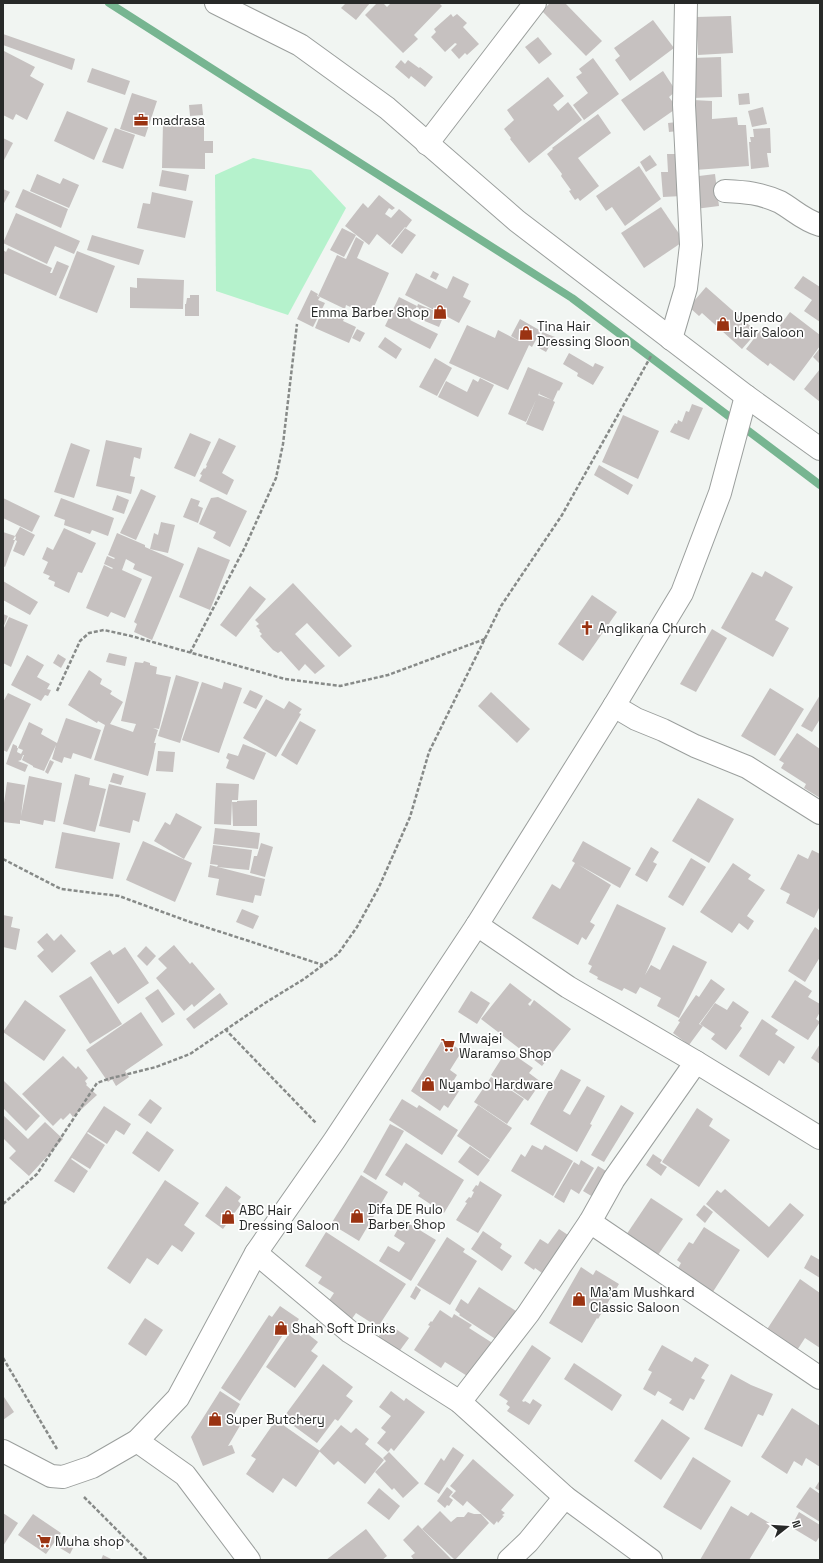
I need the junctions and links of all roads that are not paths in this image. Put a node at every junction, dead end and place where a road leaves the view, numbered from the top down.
1 (216, 3) edge
2 (535, 3) edge
3 (686, 3) edge
4 (428, 144) junction
5 (725, 191) dead end
6 (820, 225) edge
7 (672, 339) junction
8 (746, 396) junction
9 (820, 449) edge
10 (614, 706) junction
11 (820, 813) edge
12 (477, 925) junction
13 (696, 1062) junction
14 (820, 1138) edge
15 (590, 1222) junction
16 (256, 1253) junction
17 (820, 1378) edge
18 (460, 1402) junction
19 (137, 1441) junction
20 (3, 1452) edge
21 (565, 1497) junction
22 (249, 1560) edge
23 (509, 1560) edge
24 (651, 1560) edge

1 - 4 street
2 - 4 street
3 - 7 street
4 - 7 street
5 - 6 street
7 - 8 street
8 - 9 street
8 - 10 street
10 - 11 street
10 - 12 street
12 - 13 street
12 - 16 street
13 - 14 street
13 - 15 street
15 - 17 street
15 - 18 street
16 - 18 street
16 - 19 street
18 - 21 street
19 - 20 street
19 - 22 street
21 - 23 street
21 - 24 street

